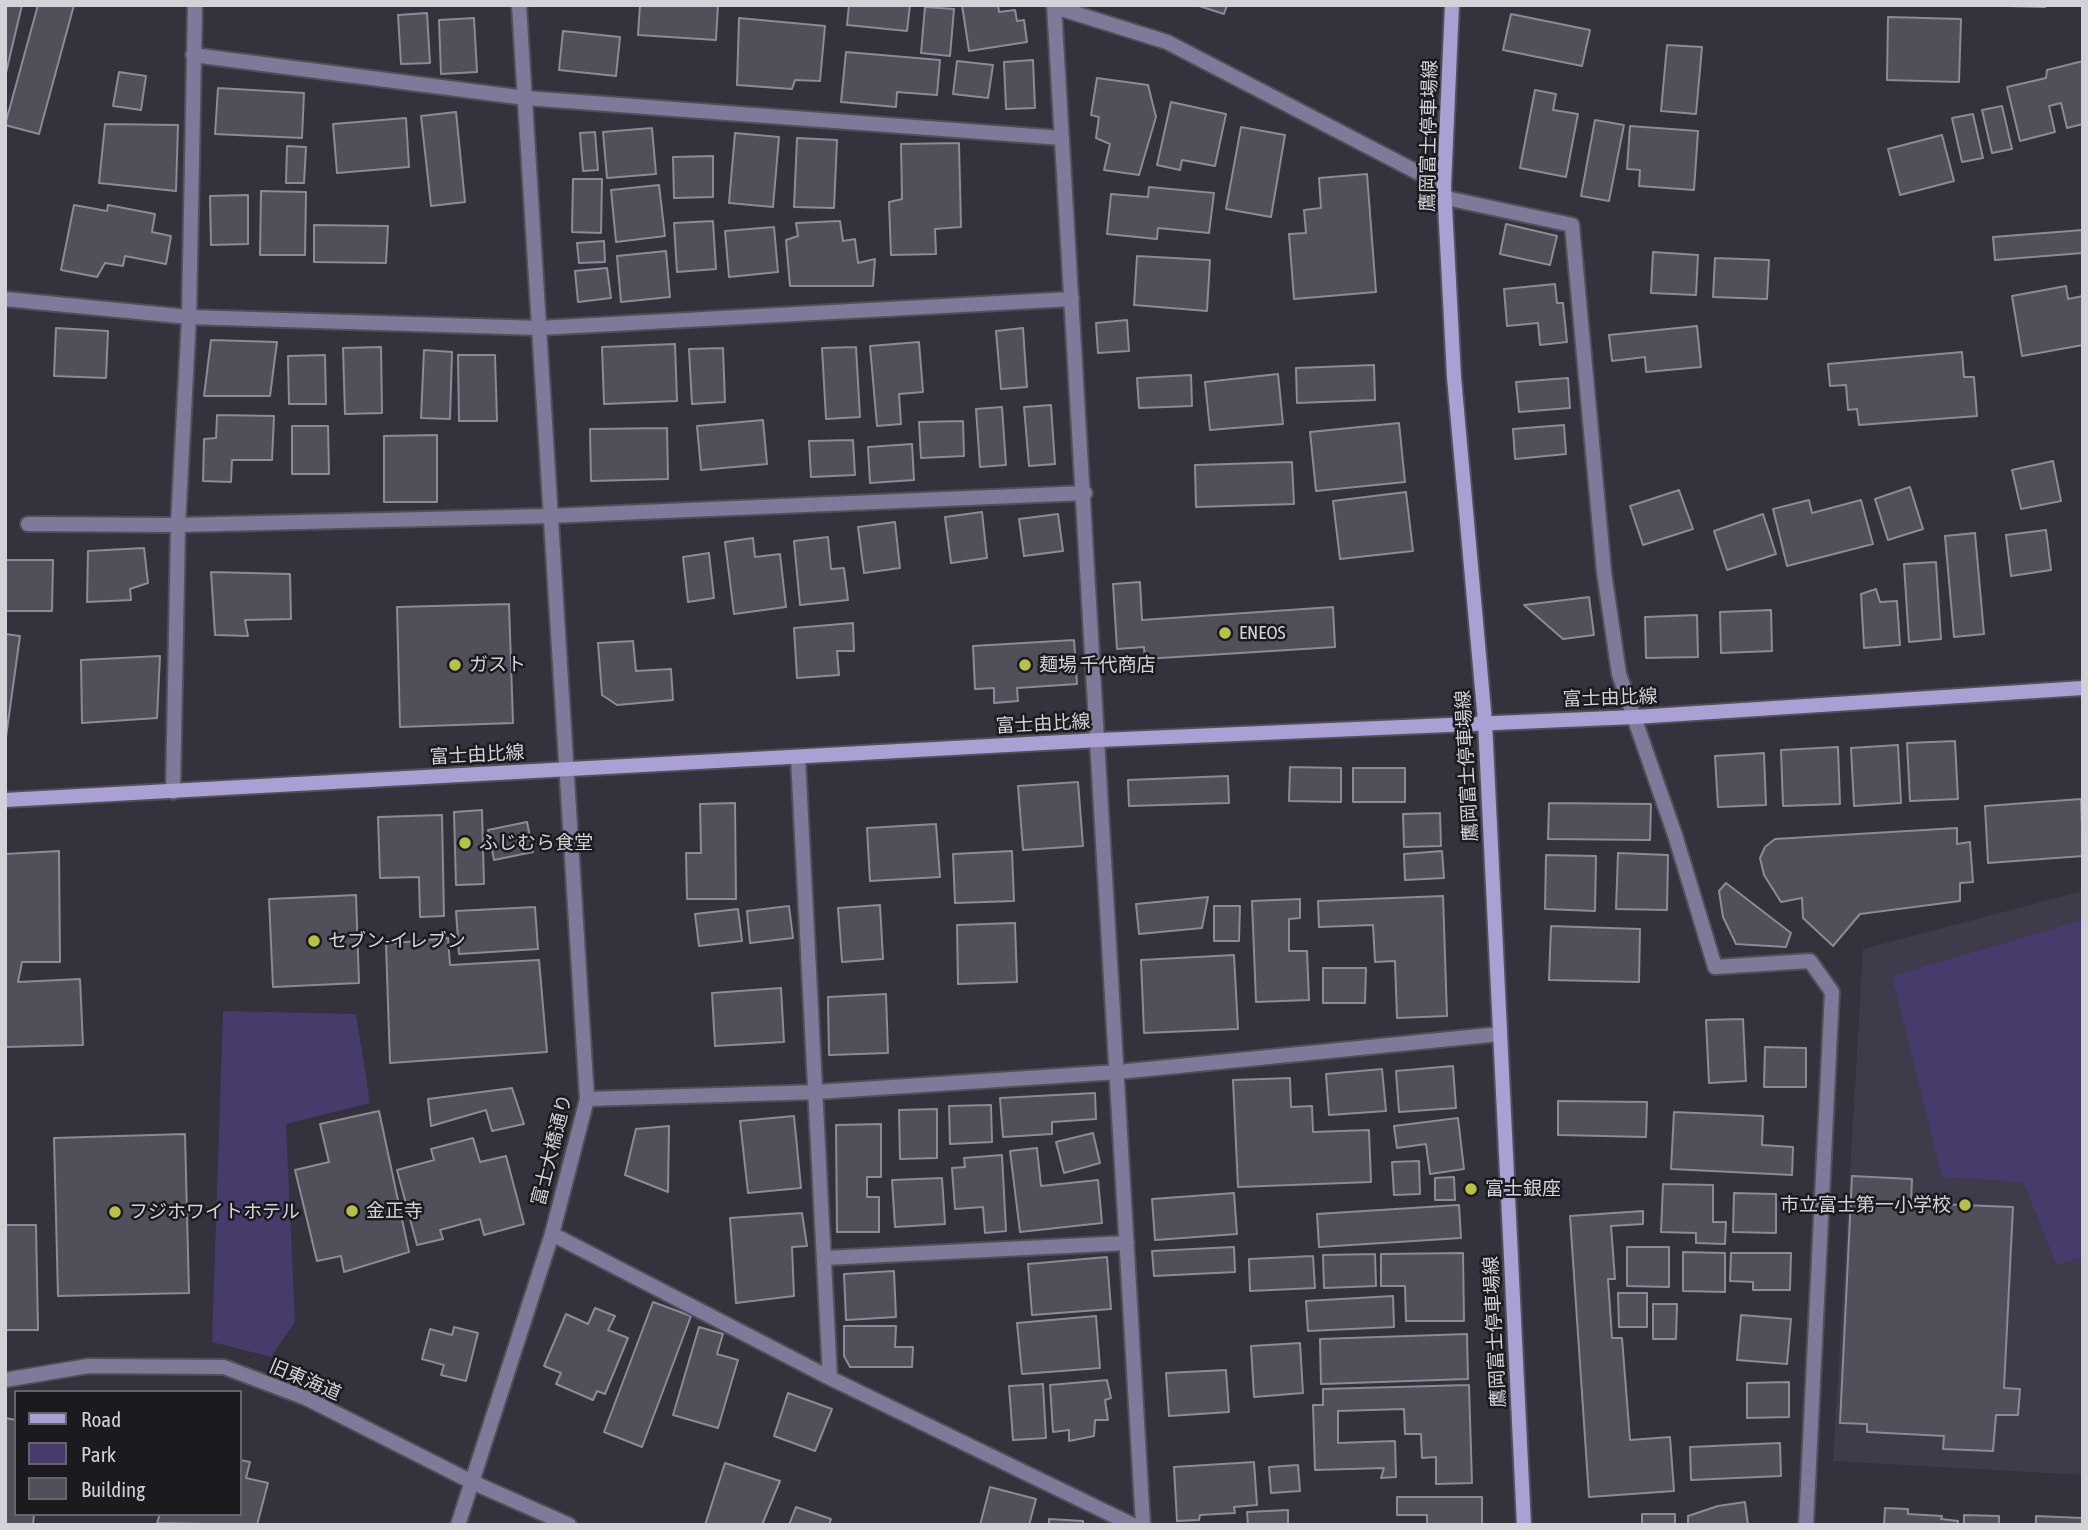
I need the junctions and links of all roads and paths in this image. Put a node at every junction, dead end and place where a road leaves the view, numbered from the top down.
1 (195, 5) edge
2 (519, 5) edge
3 (1452, 5) edge
4 (1055, 6) edge
5 (193, 55) junction
6 (526, 98) junction
7 (1062, 138) junction
8 (1445, 192) junction
9 (5, 299) edge
10 (1072, 299) junction
11 (189, 317) junction
12 (539, 328) junction
13 (1085, 493) junction
14 (549, 516) junction
15 (28, 524) dead end
16 (178, 525) junction
17 (2083, 688) edge
18 (1635, 717) junction
19 (1485, 722) junction
20 (1099, 740) junction
21 (798, 758) junction
22 (565, 770) junction
23 (173, 792) junction
24 (5, 800) edge
25 (1500, 1034) junction
26 (1118, 1072) junction
27 (817, 1092) junction
28 (587, 1099) junction
29 (552, 1234) junction
30 (1127, 1243) junction
31 (825, 1258) junction
32 (830, 1378) junction
33 (5, 1380) edge
34 (472, 1482) junction
35 (457, 1525) edge
36 (569, 1525) edge
37 (1133, 1525) edge
38 (1143, 1525) edge
39 (1524, 1525) edge
40 (1807, 1525) edge

1 - 5 street
2 - 6 street, 富士大橋通り
3 - 8 main road, 鷹岡富士停車場線
4 - 7 street
4 - 8 street
5 - 6 street
5 - 11 street
6 - 7 street
6 - 12 street, 富士大橋通り
7 - 10 street
8 - 18 street
8 - 19 main road, 鷹岡富士停車場線
9 - 11 street
10 - 12 street
10 - 13 street
11 - 12 street
11 - 16 street
12 - 14 street, 富士大橋通り
13 - 14 street
13 - 20 street
14 - 16 street
14 - 22 street, 富士大橋通り
15 - 16 street
16 - 23 street
17 - 18 main road, 富士由比線
18 - 19 main road, 富士由比線
18 - 40 street
19 - 20 main road, 富士由比線
19 - 25 main road, 鷹岡富士停車場線
20 - 21 main road, 富士由比線
20 - 26 street
21 - 22 main road, 富士由比線
21 - 27 street
22 - 23 main road, 富士由比線
22 - 28 street, 富士大橋通り
23 - 24 main road, 富士由比線
25 - 26 street
25 - 39 main road, 鷹岡富士停車場線
26 - 27 street
26 - 30 street
27 - 28 street
27 - 31 street
28 - 29 street, 富士大橋通り
29 - 32 street
29 - 34 street, 富士大橋通り
30 - 31 street
30 - 38 street
31 - 32 street
32 - 37 street
33 - 34 street, 旧東海道
34 - 35 street, 富士大橋通り
34 - 36 street, 旧東海道

